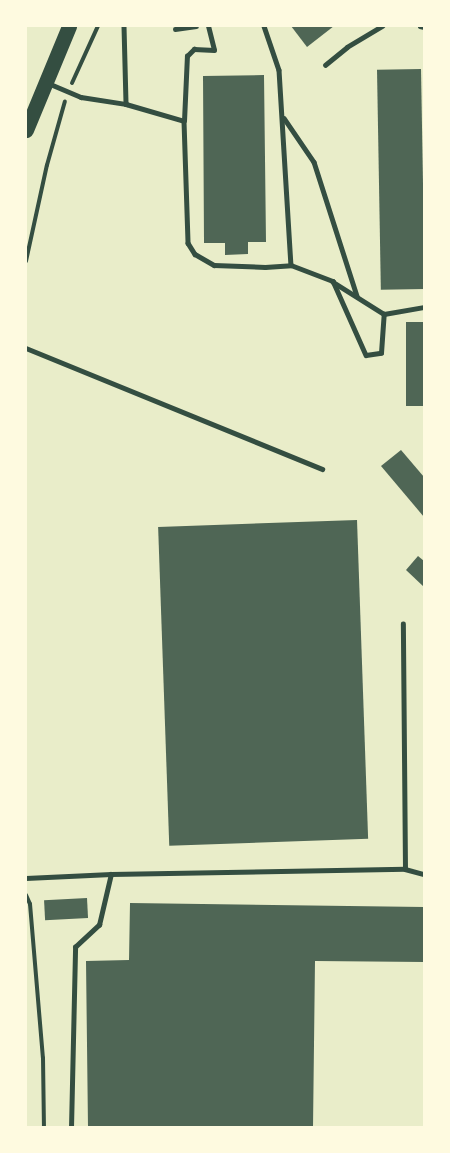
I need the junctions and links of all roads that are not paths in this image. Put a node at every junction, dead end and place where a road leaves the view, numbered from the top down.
1 (69, 26) edge
2 (124, 26) edge
3 (196, 26) edge
4 (208, 26) edge
5 (264, 26) edge
6 (382, 26) edge
7 (420, 26) edge
8 (424, 27) edge
9 (175, 29) dead end
10 (325, 65) dead end
11 (46, 82) junction
12 (126, 104) junction
13 (282, 115) junction
14 (184, 121) junction
15 (26, 130) edge
16 (291, 265) junction
17 (333, 281) junction
18 (357, 296) junction
19 (424, 307) edge
20 (384, 314) junction
21 (26, 348) edge
22 (322, 469) dead end
23 (403, 624) dead end
24 (405, 869) junction
25 (111, 874) junction
26 (424, 874) edge
27 (26, 878) edge
28 (71, 1128) edge

1 - 11 main road
2 - 12 lane
3 - 9 lane
4 - 14 lane
5 - 13 lane
6 - 10 lane
7 - 8 lane
11 - 12 lane
11 - 15 main road
12 - 14 lane
13 - 16 lane
13 - 18 lane
14 - 16 lane
16 - 17 lane
17 - 18 lane
17 - 20 lane
18 - 20 lane
19 - 20 lane
21 - 22 lane
23 - 24 lane
24 - 25 lane
24 - 26 lane
25 - 27 lane
25 - 28 lane

